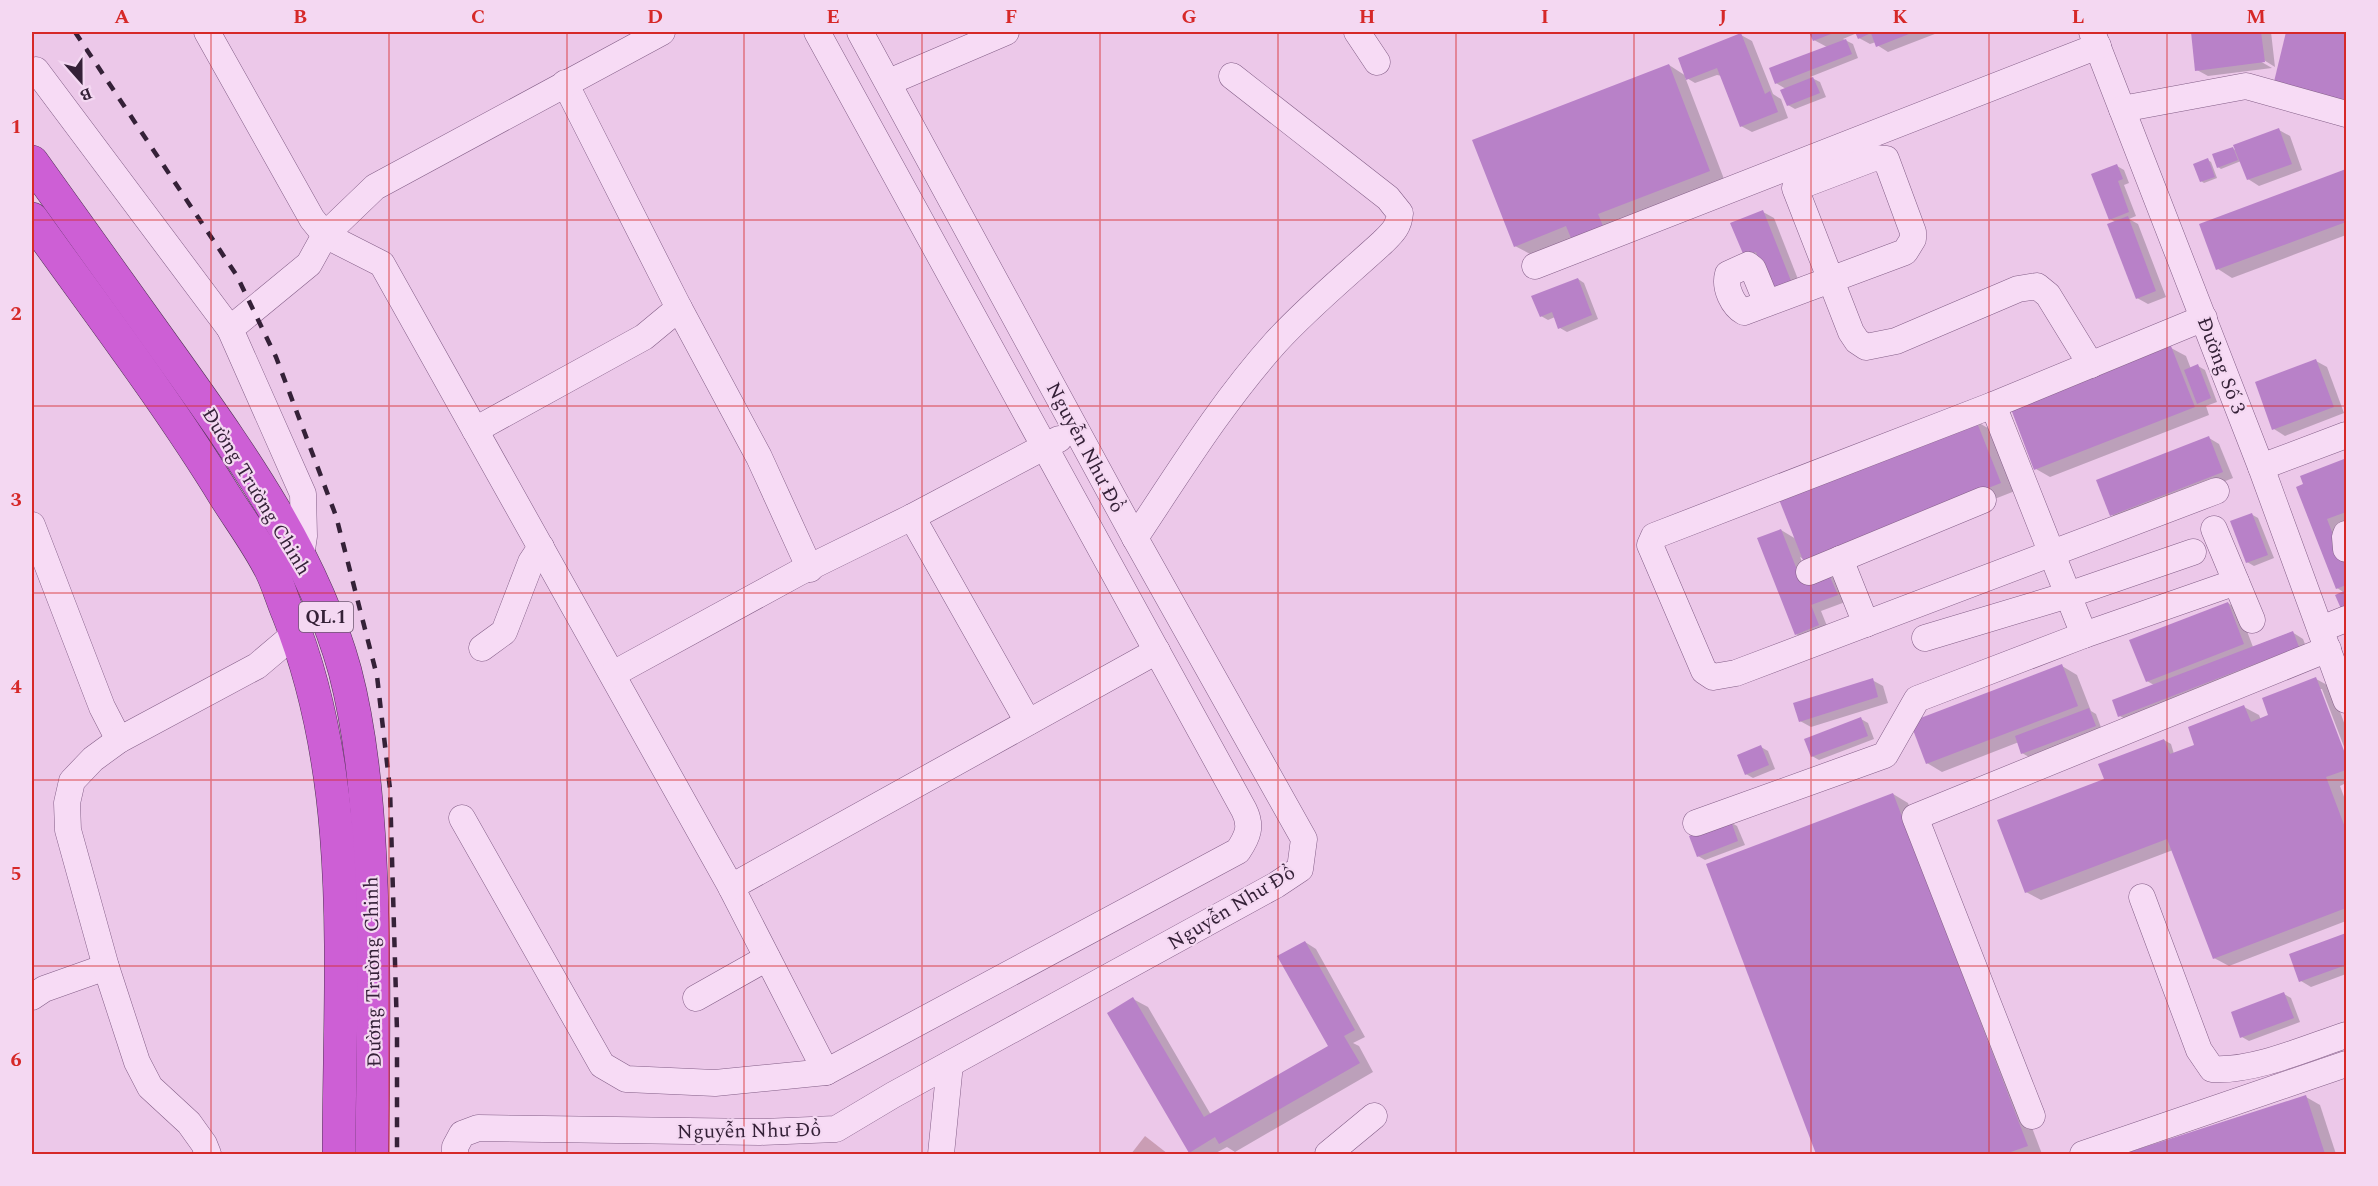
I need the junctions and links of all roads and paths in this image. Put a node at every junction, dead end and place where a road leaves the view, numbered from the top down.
1 (207, 32) edge
2 (662, 32) edge
3 (816, 32) edge
4 (860, 32) edge
5 (1006, 32) edge
6 (1357, 32) edge
7 (2095, 39) edge
8 (1377, 62) dead end
9 (36, 70) dead end
10 (1232, 76) dead end
11 (889, 82) junction
12 (566, 83) junction
13 (2122, 109) junction
14 (2346, 114) edge
15 (32, 162) edge
16 (32, 219) edge
17 (325, 236) junction
18 (1535, 266) dead end
19 (1830, 278) junction
20 (1767, 303) dead end
21 (680, 308) junction
22 (2204, 318) junction
23 (230, 329) junction
24 (2091, 365) junction
25 (1993, 405) junction
26 (1077, 429) junction
27 (475, 430) junction
28 (2346, 435) edge
29 (1044, 446) junction
30 (2261, 467) junction
31 (2216, 491) dead end
32 (1983, 500) dead end
33 (912, 517) junction
34 (32, 525) edge
35 (2214, 529) dead end
36 (2346, 534) edge
37 (1135, 538) junction
38 (542, 547) junction
39 (2346, 549) edge
40 (2193, 552) dead end
41 (2051, 554) junction
42 (301, 557) junction
43 (1840, 559) junction
44 (810, 569) junction
45 (271, 570) junction
46 (1809, 572) dead end
47 (2236, 582) junction
48 (2068, 595) junction
49 (2346, 619) edge
50 (2252, 620) dead end
51 (1866, 624) junction
52 (296, 633) junction
53 (2084, 635) junction
54 (1925, 638) dead end
55 (2324, 639) junction
56 (482, 648) dead end
57 (1156, 651) junction
58 (613, 674) junction
59 (2346, 699) edge
60 (1028, 722) junction
61 (119, 740) junction
62 (462, 818) dead end
63 (1696, 823) dead end
64 (731, 887) junction
65 (2142, 897) dead end
66 (767, 958) junction
67 (106, 967) junction
68 (32, 997) edge
69 (696, 998) dead end
70 (2346, 1035) edge
71 (2346, 1064) edge
72 (950, 1065) junction
73 (826, 1072) junction
74 (1374, 1116) dead end
75 (2032, 1116) dead end
76 (208, 1155) edge
77 (339, 1155) edge
78 (372, 1155) edge
79 (455, 1155) edge
80 (941, 1155) edge
81 (1328, 1155) edge
82 (2083, 1155) edge

1 - 17 street
2 - 12 street
3 - 29 street
4 - 11 street, Nguyễn Như Đổ
5 - 11 street
6 - 8 street
7 - 13 street, Đường Số 3
7 - 18 street
9 - 23 street
10 - 37 street
11 - 26 street, Nguyễn Như Đổ
12 - 17 street
12 - 21 street
13 - 14 street
13 - 22 street, Đường Số 3
15 - 42 highway, Đường Trường Chinh / QL.1
16 - 45 highway, Đường Trường Chinh / QL.1
17 - 23 street
17 - 27 street
19 - 19 street
19 - 20 street
19 - 24 street
21 - 27 street
21 - 44 street
22 - 24 street
22 - 30 street, Đường Số 3
23 - 42 street
24 - 25 street
25 - 41 street
25 - 51 street
26 - 29 street
26 - 37 street, Nguyễn Như Đổ
27 - 38 street
28 - 30 street
29 - 33 street
29 - 57 street
30 - 55 street, Đường Số 3
31 - 41 street
32 - 43 street
33 - 44 street
33 - 60 street
34 - 61 street
35 - 47 street
36 - 39 street
37 - 72 street, Nguyễn Như Đổ
38 - 56 street
38 - 58 street
40 - 48 street
41 - 48 street
41 - 51 street
42 - 45 street
42 - 78 highway, Đường Trường Chinh / QL.1
43 - 46 street
43 - 51 street
44 - 58 street
45 - 52 highway, Đường Trường Chinh / QL.1
47 - 50 street
47 - 53 street
48 - 53 street
48 - 54 street
49 - 55 street
52 - 61 street
52 - 77 highway, Đường Trường Chinh / QL.1
53 - 63 street
55 - 59 street, Đường Số 3
55 - 75 street
57 - 60 street
57 - 73 street
58 - 64 street
60 - 64 street
61 - 67 street
62 - 73 street
64 - 66 street
65 - 70 street
66 - 69 street
66 - 73 street
67 - 68 street
67 - 76 street
71 - 82 street
72 - 79 street, Nguyễn Như Đổ
72 - 80 street
74 - 81 street

